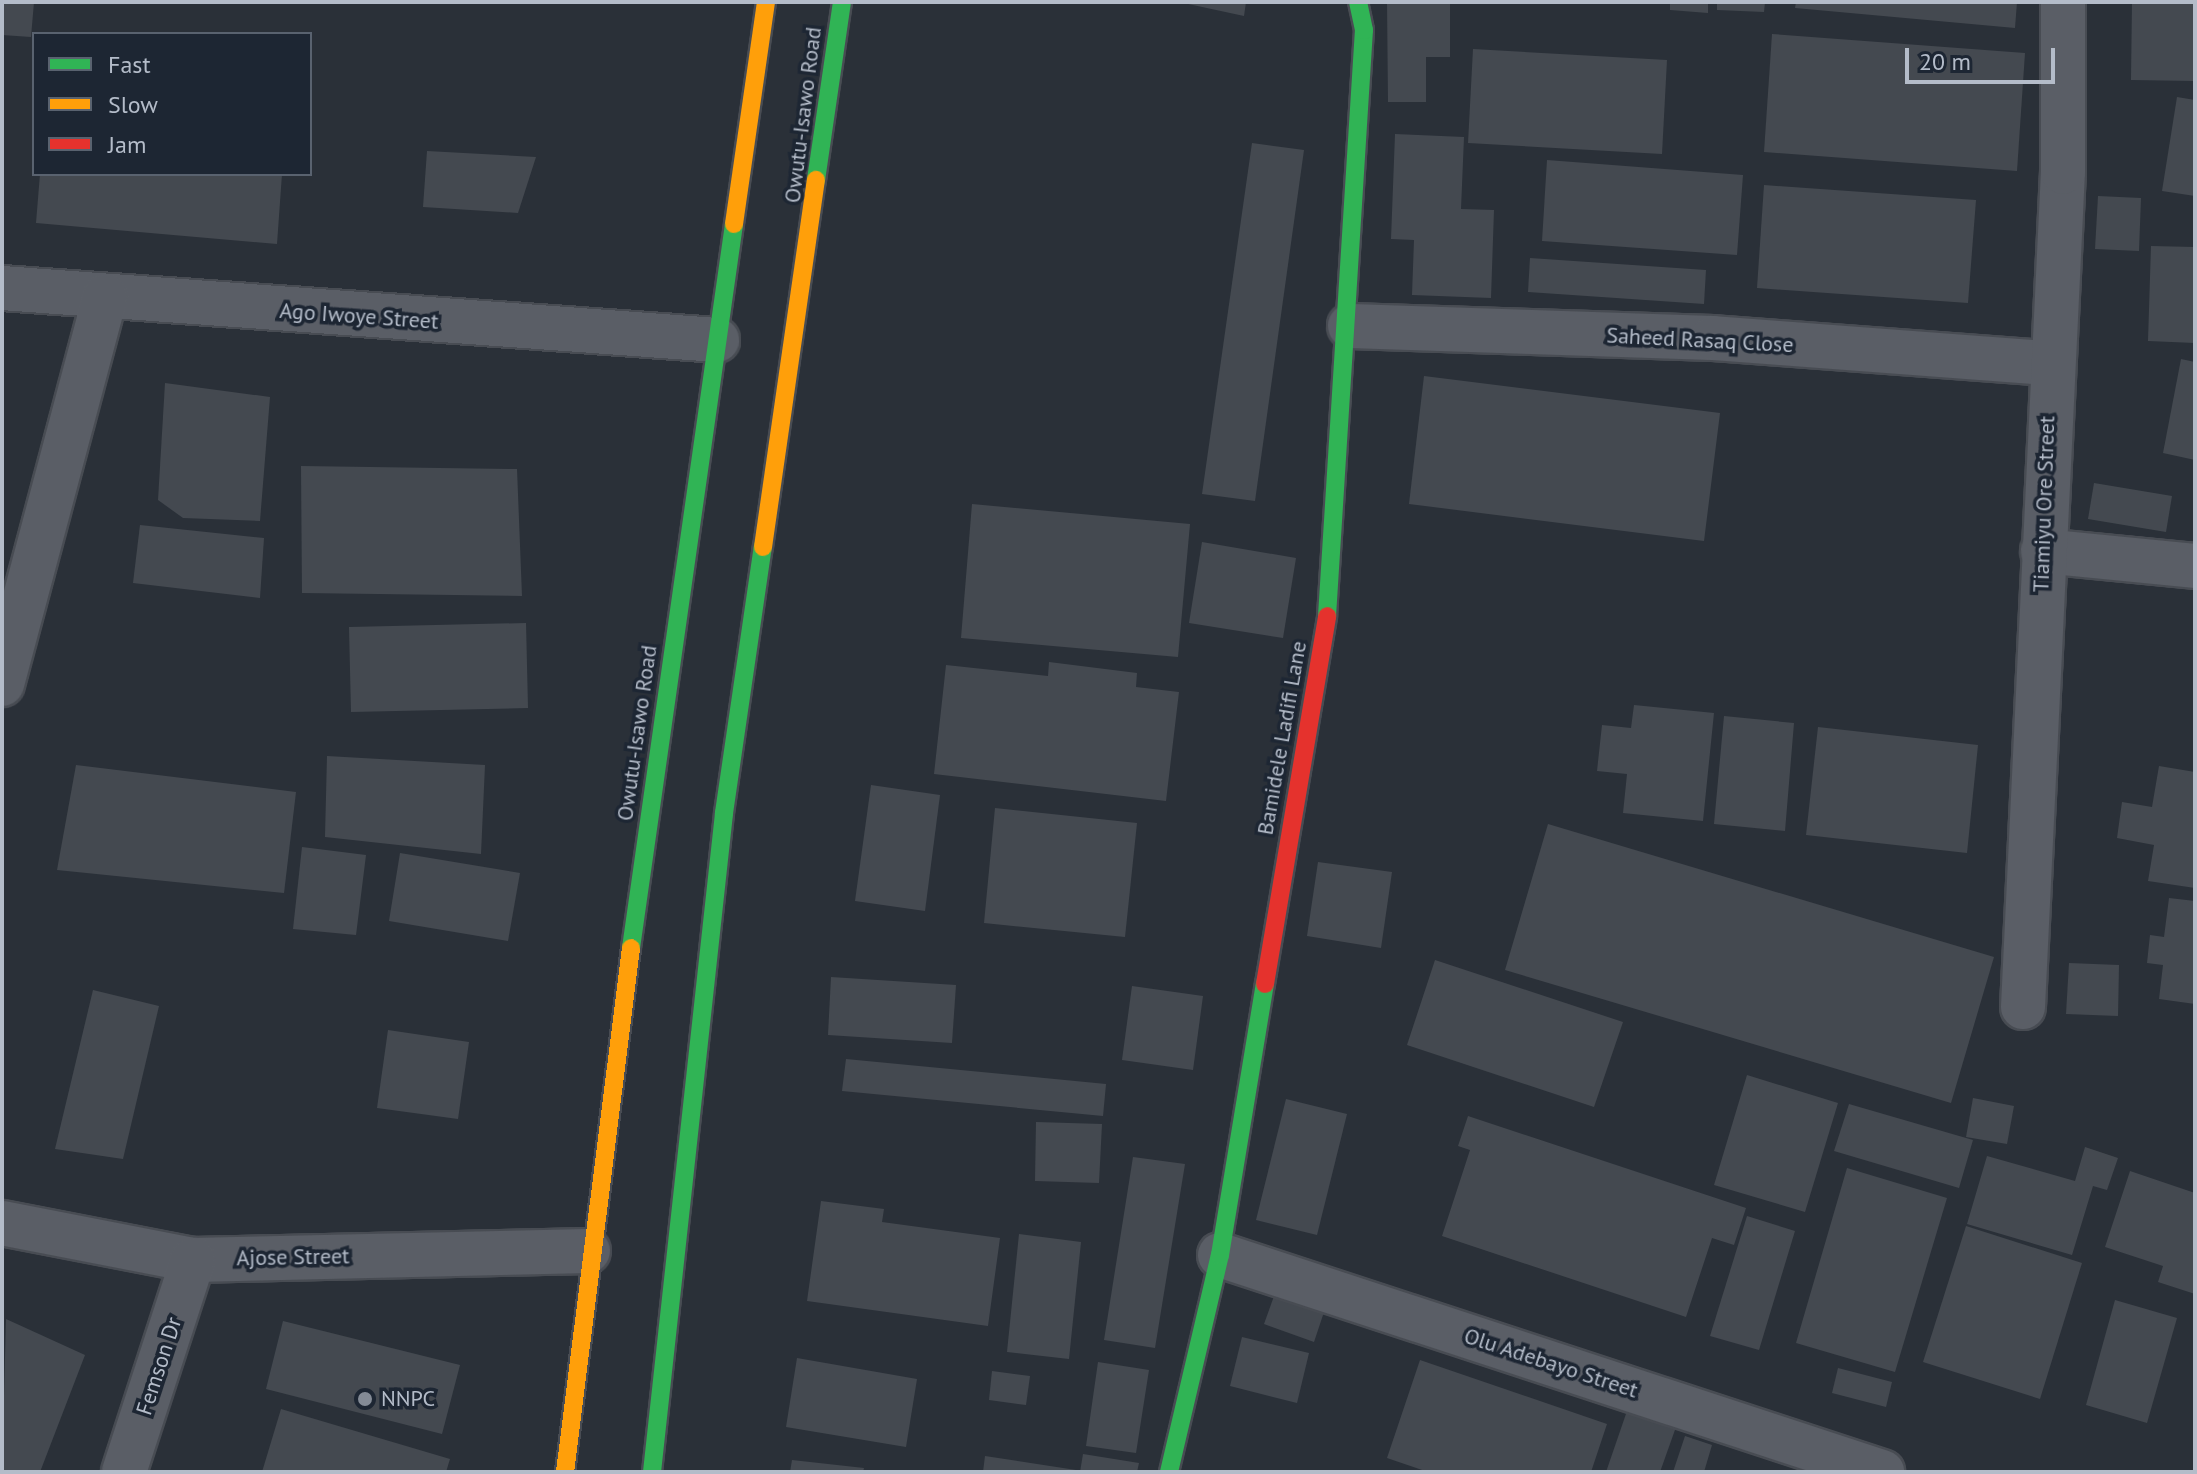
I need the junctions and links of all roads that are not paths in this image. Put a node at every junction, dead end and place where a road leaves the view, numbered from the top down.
1 (766, 2) edge
2 (842, 2) edge
3 (1358, 2) edge
4 (2063, 2) edge
5 (2, 288) edge
6 (105, 296) junction
7 (1350, 326) junction
8 (717, 340) junction
9 (2049, 363) junction
10 (2043, 551) junction
11 (2195, 566) edge
12 (2, 684) edge
13 (2023, 1007) dead end
14 (2, 1223) edge
15 (588, 1251) junction
16 (1220, 1255) junction
17 (193, 1260) junction
18 (124, 1472) edge
19 (565, 1472) edge
20 (652, 1472) edge
21 (1169, 1472) edge
22 (1882, 1472) edge

1 - 8 street, Owutu-Isawo Road
2 - 20 street, Owutu-Isawo Road
3 - 7 street, Bamidele Ladifi Lane
4 - 9 street, Tiamiyu Ore Street
5 - 6 street, Ago Iwoye Street
6 - 8 street, Ago Iwoye Street
6 - 12 street
7 - 9 street, Saheed Rasaq Close
7 - 16 street, Bamidele Ladifi Lane
8 - 15 street, Owutu-Isawo Road
9 - 10 street, Tiamiyu Ore Street
10 - 11 street
10 - 13 street, Tiamiyu Ore Street
14 - 17 street, Ajose Street
15 - 17 street, Ajose Street
15 - 19 street, Owutu-Isawo Road
16 - 21 street, Bamidele Ladifi Lane
16 - 22 street, Olu Adebayo Street
17 - 18 street, Femson Dr

